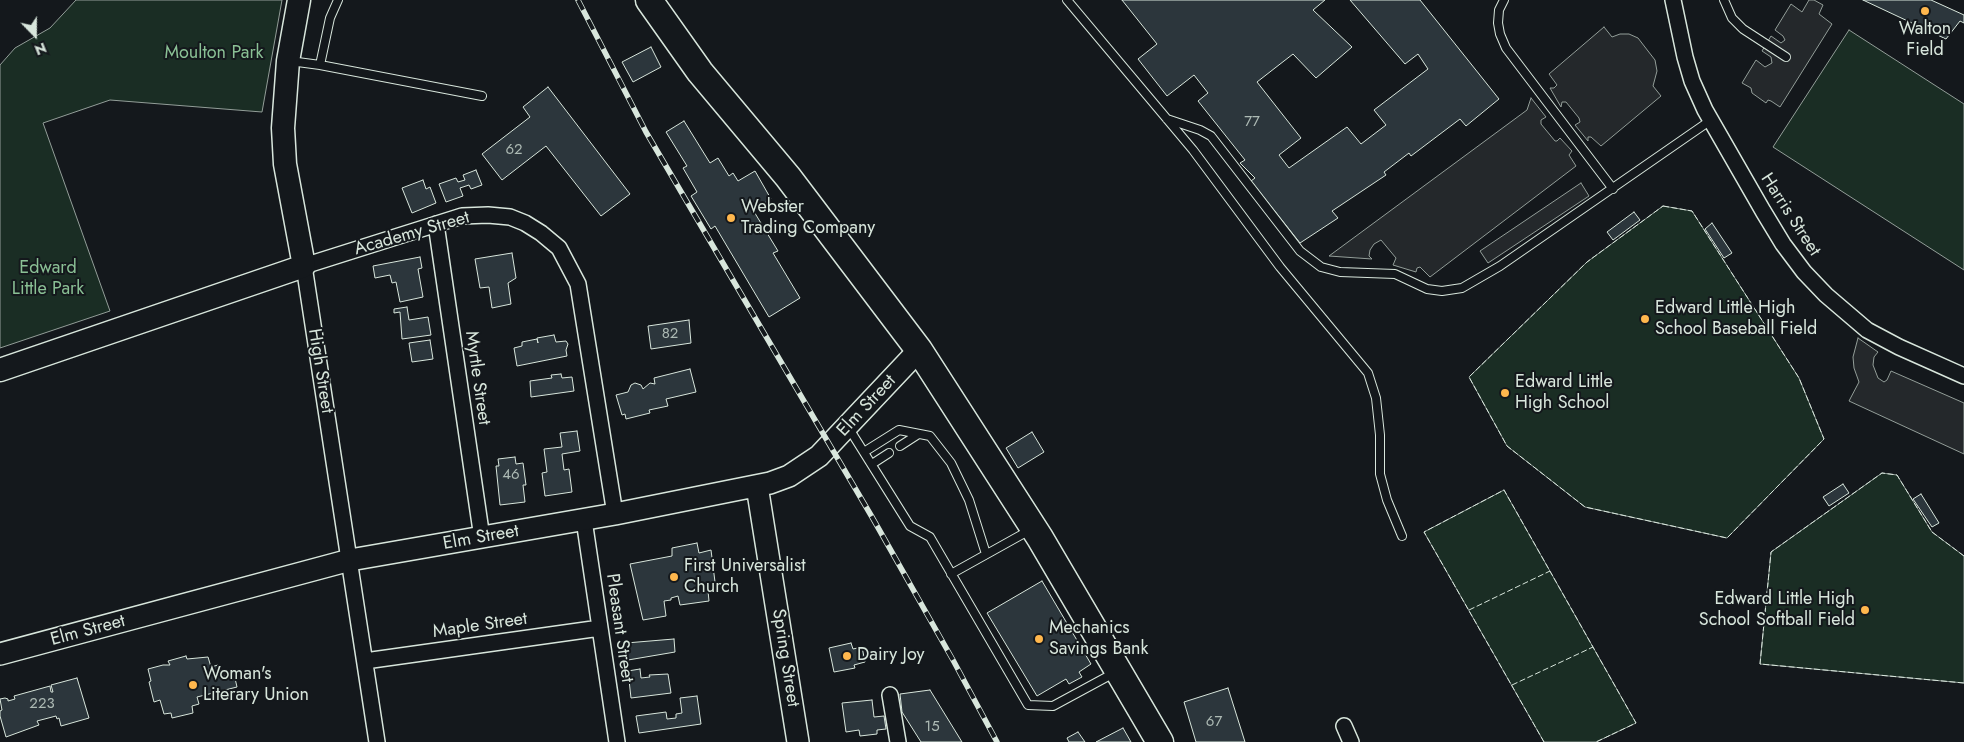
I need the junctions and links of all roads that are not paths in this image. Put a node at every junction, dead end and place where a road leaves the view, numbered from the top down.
1 (299, 0) edge
2 (338, 0) edge
3 (649, 0) edge
4 (1067, 0) edge
5 (1504, 0) edge
6 (1673, 0) edge
7 (1724, 0) edge
8 (1786, 57) dead end
9 (288, 61) junction
10 (320, 65) junction
11 (482, 96) dead end
12 (1167, 119) junction
13 (1711, 120) junction
14 (1613, 189) junction
15 (436, 224) junction
16 (304, 266) junction
17 (919, 350) junction
18 (0, 370) edge
19 (1964, 376) edge
20 (848, 427) junction
21 (917, 435) junction
22 (900, 446) dead end
23 (864, 452) junction
24 (889, 453) dead end
25 (872, 464) junction
26 (757, 486) junction
27 (615, 514) junction
28 (584, 520) junction
29 (1033, 528) junction
30 (1402, 536) dead end
31 (482, 538) junction
32 (986, 554) junction
33 (350, 560) junction
34 (951, 574) junction
35 (600, 628) junction
36 (0, 654) edge
37 (364, 661) junction
38 (1118, 671) junction
39 (890, 696) dead end
40 (1344, 726) dead end
41 (376, 742) edge
42 (617, 742) edge
43 (798, 742) edge
44 (898, 742) edge
45 (1160, 742) edge
46 (1351, 742) edge

1 - 9 main road, High Street
2 - 10 lane
3 - 17 highway
4 - 12 lane
5 - 14 lane
6 - 13 street, Harris Street
7 - 8 lane
9 - 10 lane
9 - 16 main road, High Street
10 - 11 lane
12 - 14 lane
12 - 30 lane
13 - 14 lane
13 - 19 street, Harris Street
15 - 16 street, Academy Street
15 - 27 street, Academy Street
15 - 31 street, Myrtle Street
16 - 18 main road, Academy Street
16 - 33 street, High Street
17 - 20 main road, Elm Street
17 - 29 highway
20 - 23 lane
20 - 26 main road, Elm Street
21 - 22 lane
21 - 23 lane
21 - 32 lane
23 - 25 lane
24 - 25 lane
25 - 34 lane
26 - 27 main road, Elm Street
26 - 43 main road, Spring Street
27 - 28 main road, Elm Street
28 - 31 main road, Elm Street
28 - 35 street, Pleasant Street
29 - 32 lane
29 - 38 highway
31 - 33 main road, Elm Street
32 - 34 lane
33 - 36 main road, Elm Street
33 - 37 street, High Street
34 - 38 lane
35 - 37 street, Maple Street
35 - 42 street, Pleasant Street
37 - 41 street, High Street
38 - 45 highway
39 - 44 street
40 - 46 street

